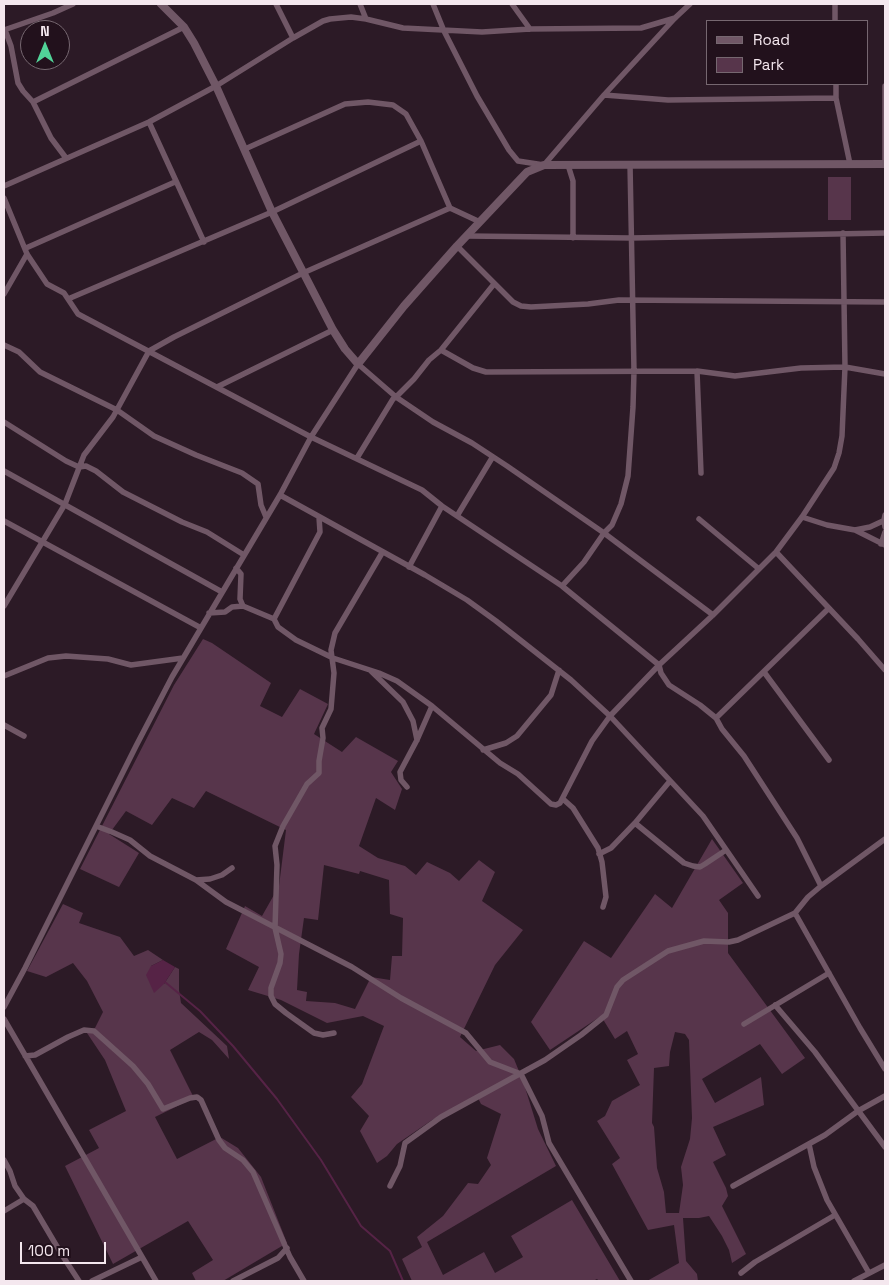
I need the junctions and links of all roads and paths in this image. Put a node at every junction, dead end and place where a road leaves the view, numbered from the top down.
1 (73, 4) edge
2 (161, 4) edge
3 (276, 4) edge
4 (360, 4) edge
5 (433, 4) edge
6 (512, 4) edge
7 (690, 4) edge
8 (835, 4) edge
9 (675, 18) junction
10 (366, 19) junction
11 (835, 20) edge
12 (184, 28) junction
13 (530, 29) junction
14 (4, 30) edge
15 (444, 31) junction
16 (293, 38) junction
17 (836, 85) edge
18 (216, 86) junction
19 (885, 86) edge
20 (604, 95) junction
21 (836, 98) junction
22 (885, 99) edge
23 (33, 102) junction
24 (149, 122) junction
25 (420, 141) junction
26 (245, 149) junction
27 (66, 158) junction
28 (630, 164) junction
29 (850, 164) junction
30 (885, 164) edge
31 (544, 165) junction
32 (568, 165) junction
33 (176, 182) junction
34 (4, 186) edge
35 (4, 198) edge
36 (450, 208) junction
37 (272, 212) junction
38 (480, 222) junction
39 (843, 233) junction
40 (885, 233) edge
41 (467, 236) junction
42 (573, 238) junction
43 (631, 238) junction
44 (204, 242) junction
45 (457, 246) junction
46 (27, 251) junction
47 (304, 273) junction
48 (494, 284) junction
49 (4, 294) edge
50 (68, 299) junction
51 (632, 301) junction
52 (843, 302) junction
53 (885, 302) edge
54 (333, 330) junction
55 (4, 345) edge
56 (442, 350) junction
57 (149, 351) junction
58 (358, 364) junction
59 (845, 367) junction
60 (634, 371) junction
61 (697, 371) junction
62 (885, 374) edge
63 (217, 387) junction
64 (396, 397) junction
65 (117, 410) junction
66 (4, 422) edge
67 (311, 437) junction
68 (357, 458) junction
69 (492, 458) junction
70 (79, 467) junction
71 (4, 471) edge
72 (701, 473) dead end
73 (280, 495) junction
74 (65, 504) junction
75 (442, 506) junction
76 (457, 516) junction
77 (266, 517) junction
78 (319, 517) junction
79 (802, 517) junction
80 (885, 518) edge
81 (699, 519) dead end
82 (4, 522) edge
83 (885, 527) edge
84 (855, 530) junction
85 (885, 532) edge
86 (604, 533) junction
87 (41, 542) junction
88 (883, 544) edge
89 (776, 552) junction
90 (382, 553) junction
91 (244, 555) junction
92 (409, 567) junction
93 (236, 568) junction
94 (759, 569) junction
95 (562, 586) junction
96 (4, 590) edge
97 (11, 592) junction
98 (222, 592) junction
99 (4, 606) edge
100 (243, 606) junction
101 (828, 609) junction
102 (209, 613) junction
103 (713, 615) junction
104 (274, 619) junction
105 (201, 628) junction
106 (183, 658) junction
107 (332, 658) junction
108 (659, 665) junction
109 (370, 670) junction
110 (559, 670) junction
111 (885, 670) edge
112 (764, 672) junction
113 (4, 676) edge
114 (432, 706) junction
115 (610, 716) junction
116 (716, 718) junction
117 (4, 725) edge
118 (24, 736) dead end
119 (417, 740) junction
120 (483, 750) junction
121 (829, 760) dead end
122 (670, 781) junction
123 (407, 787) dead end
124 (563, 799) junction
125 (635, 823) junction
126 (96, 826) junction
127 (885, 839) edge
128 (726, 850) junction
129 (600, 854) junction
130 (232, 868) dead end
131 (196, 880) junction
132 (821, 886) junction
133 (758, 896) dead end
134 (603, 907) dead end
135 (795, 913) junction
136 (275, 928) junction
137 (829, 973) junction
138 (775, 1005) junction
139 (4, 1007) edge
140 (4, 1019) edge
141 (744, 1024) dead end
142 (334, 1033) dead end
143 (25, 1056) junction
144 (885, 1069) edge
145 (521, 1074) junction
146 (885, 1096) edge
147 (858, 1111) junction
148 (809, 1144) junction
149 (885, 1148) edge
150 (4, 1160) edge
151 (390, 1186) dead end
152 (733, 1186) dead end
153 (24, 1199) junction
154 (4, 1211) edge
155 (835, 1215) junction
156 (287, 1248) junction
157 (142, 1257) junction
158 (885, 1264) edge
159 (741, 1273) dead end
160 (869, 1273) junction
161 (79, 1281) edge
162 (92, 1281) edge
163 (156, 1281) edge
164 (233, 1281) edge
165 (304, 1281) edge
166 (630, 1281) edge
167 (854, 1281) edge

1 - 14 street
2 - 12 street
3 - 16 street
4 - 10 street
5 - 15 street
6 - 13 street
7 - 9 street
8 - 11 street
9 - 13 street
9 - 20 street
10 - 15 street
10 - 16 street
12 - 18 street
12 - 23 street
13 - 15 street
14 - 23 street
15 - 31 street
16 - 18 street
17 - 21 street
18 - 24 street
18 - 26 street
19 - 22 street
20 - 21 street
20 - 31 street
21 - 29 street
22 - 30 street
23 - 27 street
24 - 27 street
24 - 33 street
25 - 26 street
25 - 36 street
25 - 37 street
26 - 37 street
27 - 34 street
28 - 29 street
28 - 32 street
28 - 43 street
29 - 30 street
31 - 32 street
31 - 38 street
32 - 42 street
33 - 44 street
33 - 46 street
35 - 46 street
36 - 38 street
36 - 47 street
37 - 44 street
37 - 47 street
38 - 41 street
39 - 40 street
39 - 43 street
39 - 52 street
41 - 42 street
41 - 45 street
42 - 43 street
43 - 51 street
44 - 50 street
45 - 48 street
45 - 58 street
46 - 49 street
46 - 50 street
47 - 54 street
47 - 57 street
48 - 51 street
48 - 56 street
50 - 57 street
51 - 52 street
51 - 60 street
52 - 53 street
52 - 59 street
54 - 58 street
54 - 63 street
55 - 65 street
56 - 60 street
56 - 64 street
57 - 63 street
57 - 65 street
58 - 64 street
58 - 67 street
59 - 61 street
59 - 62 street
59 - 79 street
60 - 61 street
60 - 86 street
61 - 72 street
63 - 67 street
64 - 68 street
64 - 69 street
65 - 70 street
65 - 77 street
66 - 70 street
67 - 68 street
67 - 73 street
68 - 75 street
69 - 76 street
69 - 86 street
70 - 74 street
70 - 91 street
71 - 74 street
73 - 77 street
73 - 78 street
74 - 87 street
74 - 98 street
75 - 76 street
75 - 92 street
76 - 95 street
77 - 91 street
78 - 90 street
78 - 104 street
79 - 84 street
79 - 89 street
80 - 83 street
80 - 84 street
81 - 94 street
82 - 87 street
84 - 88 street
85 - 88 street
86 - 95 street
86 - 103 street
87 - 97 street
87 - 105 street
89 - 94 street
89 - 101 street
90 - 92 street
90 - 107 street
91 - 93 street
92 - 110 street
93 - 98 street
93 - 100 street
94 - 103 street
95 - 108 street
96 - 97 street
97 - 99 street
98 - 102 street
100 - 102 street
100 - 104 street
101 - 111 street
101 - 112 street
102 - 105 street
103 - 108 street
104 - 107 street
105 - 106 street
106 - 113 street
106 - 126 street
107 - 109 street
107 - 136 street
108 - 115 street
108 - 116 street
109 - 114 street
109 - 119 street
110 - 115 street
110 - 120 street
112 - 116 street
112 - 121 street
114 - 119 street
114 - 120 street
115 - 122 street
115 - 124 street
116 - 132 street
117 - 118 street
119 - 123 street
120 - 124 street
122 - 125 street
122 - 128 street
124 - 129 street
125 - 128 street
125 - 129 street
126 - 131 street
126 - 139 street
127 - 132 street
128 - 133 street
129 - 134 street
130 - 131 street
131 - 136 street
132 - 135 street
135 - 137 street
135 - 145 street
136 - 142 street
136 - 145 street
137 - 138 street
137 - 144 street
138 - 141 street
138 - 147 street
140 - 143 street
143 - 156 street
143 - 157 street
145 - 151 street
145 - 166 street
146 - 147 street
147 - 148 street
147 - 149 street
148 - 152 street
148 - 155 street
150 - 153 street
153 - 154 street
153 - 161 street
155 - 159 street
155 - 160 street
156 - 164 street
156 - 165 street
157 - 162 street
157 - 163 street
158 - 160 street
160 - 167 street

